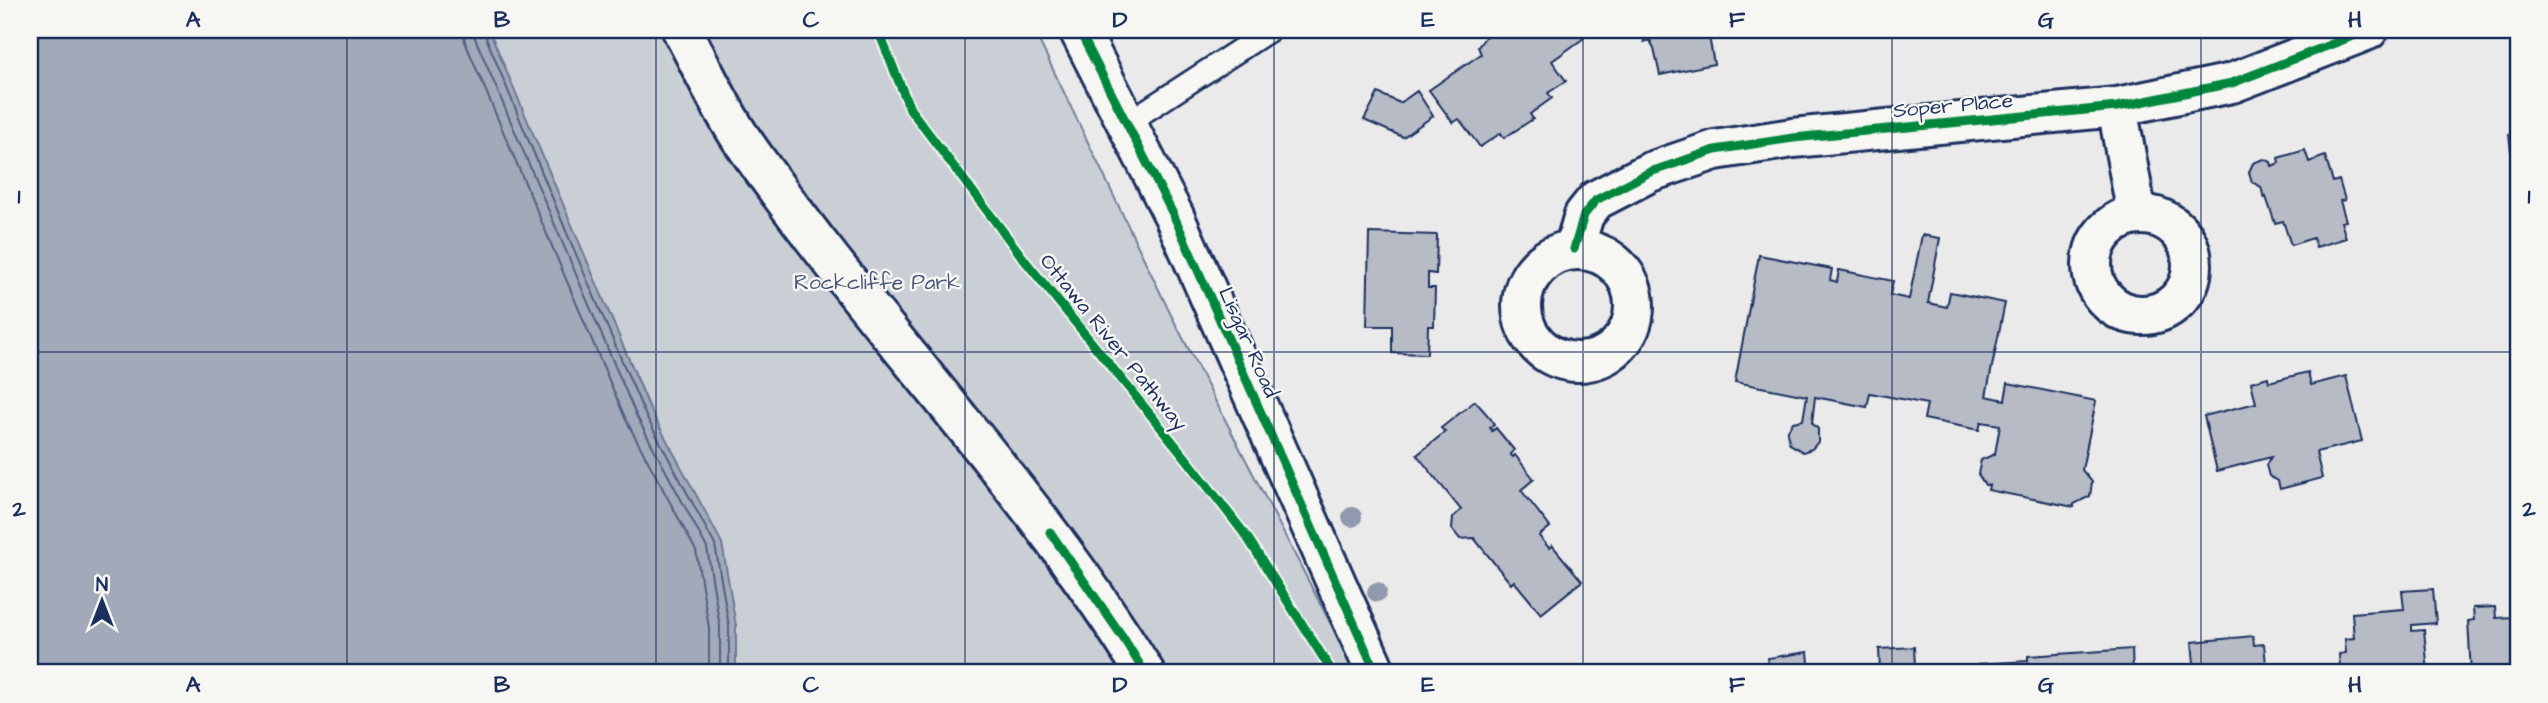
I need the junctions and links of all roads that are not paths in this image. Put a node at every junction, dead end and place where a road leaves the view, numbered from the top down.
1 (682, 30) edge
2 (1079, 30) edge
3 (1270, 30) edge
4 (2368, 30) edge
5 (2117, 107) junction
6 (1127, 123) junction
7 (2137, 215) dead end
8 (1574, 249) dead end
9 (1145, 673) edge
10 (1376, 673) edge

1 - 9 street
2 - 6 street, Lisgar Road
3 - 6 lane
4 - 5 street, Soper Place
5 - 7 street
5 - 8 street, Soper Place
6 - 10 street, Lisgar Road

